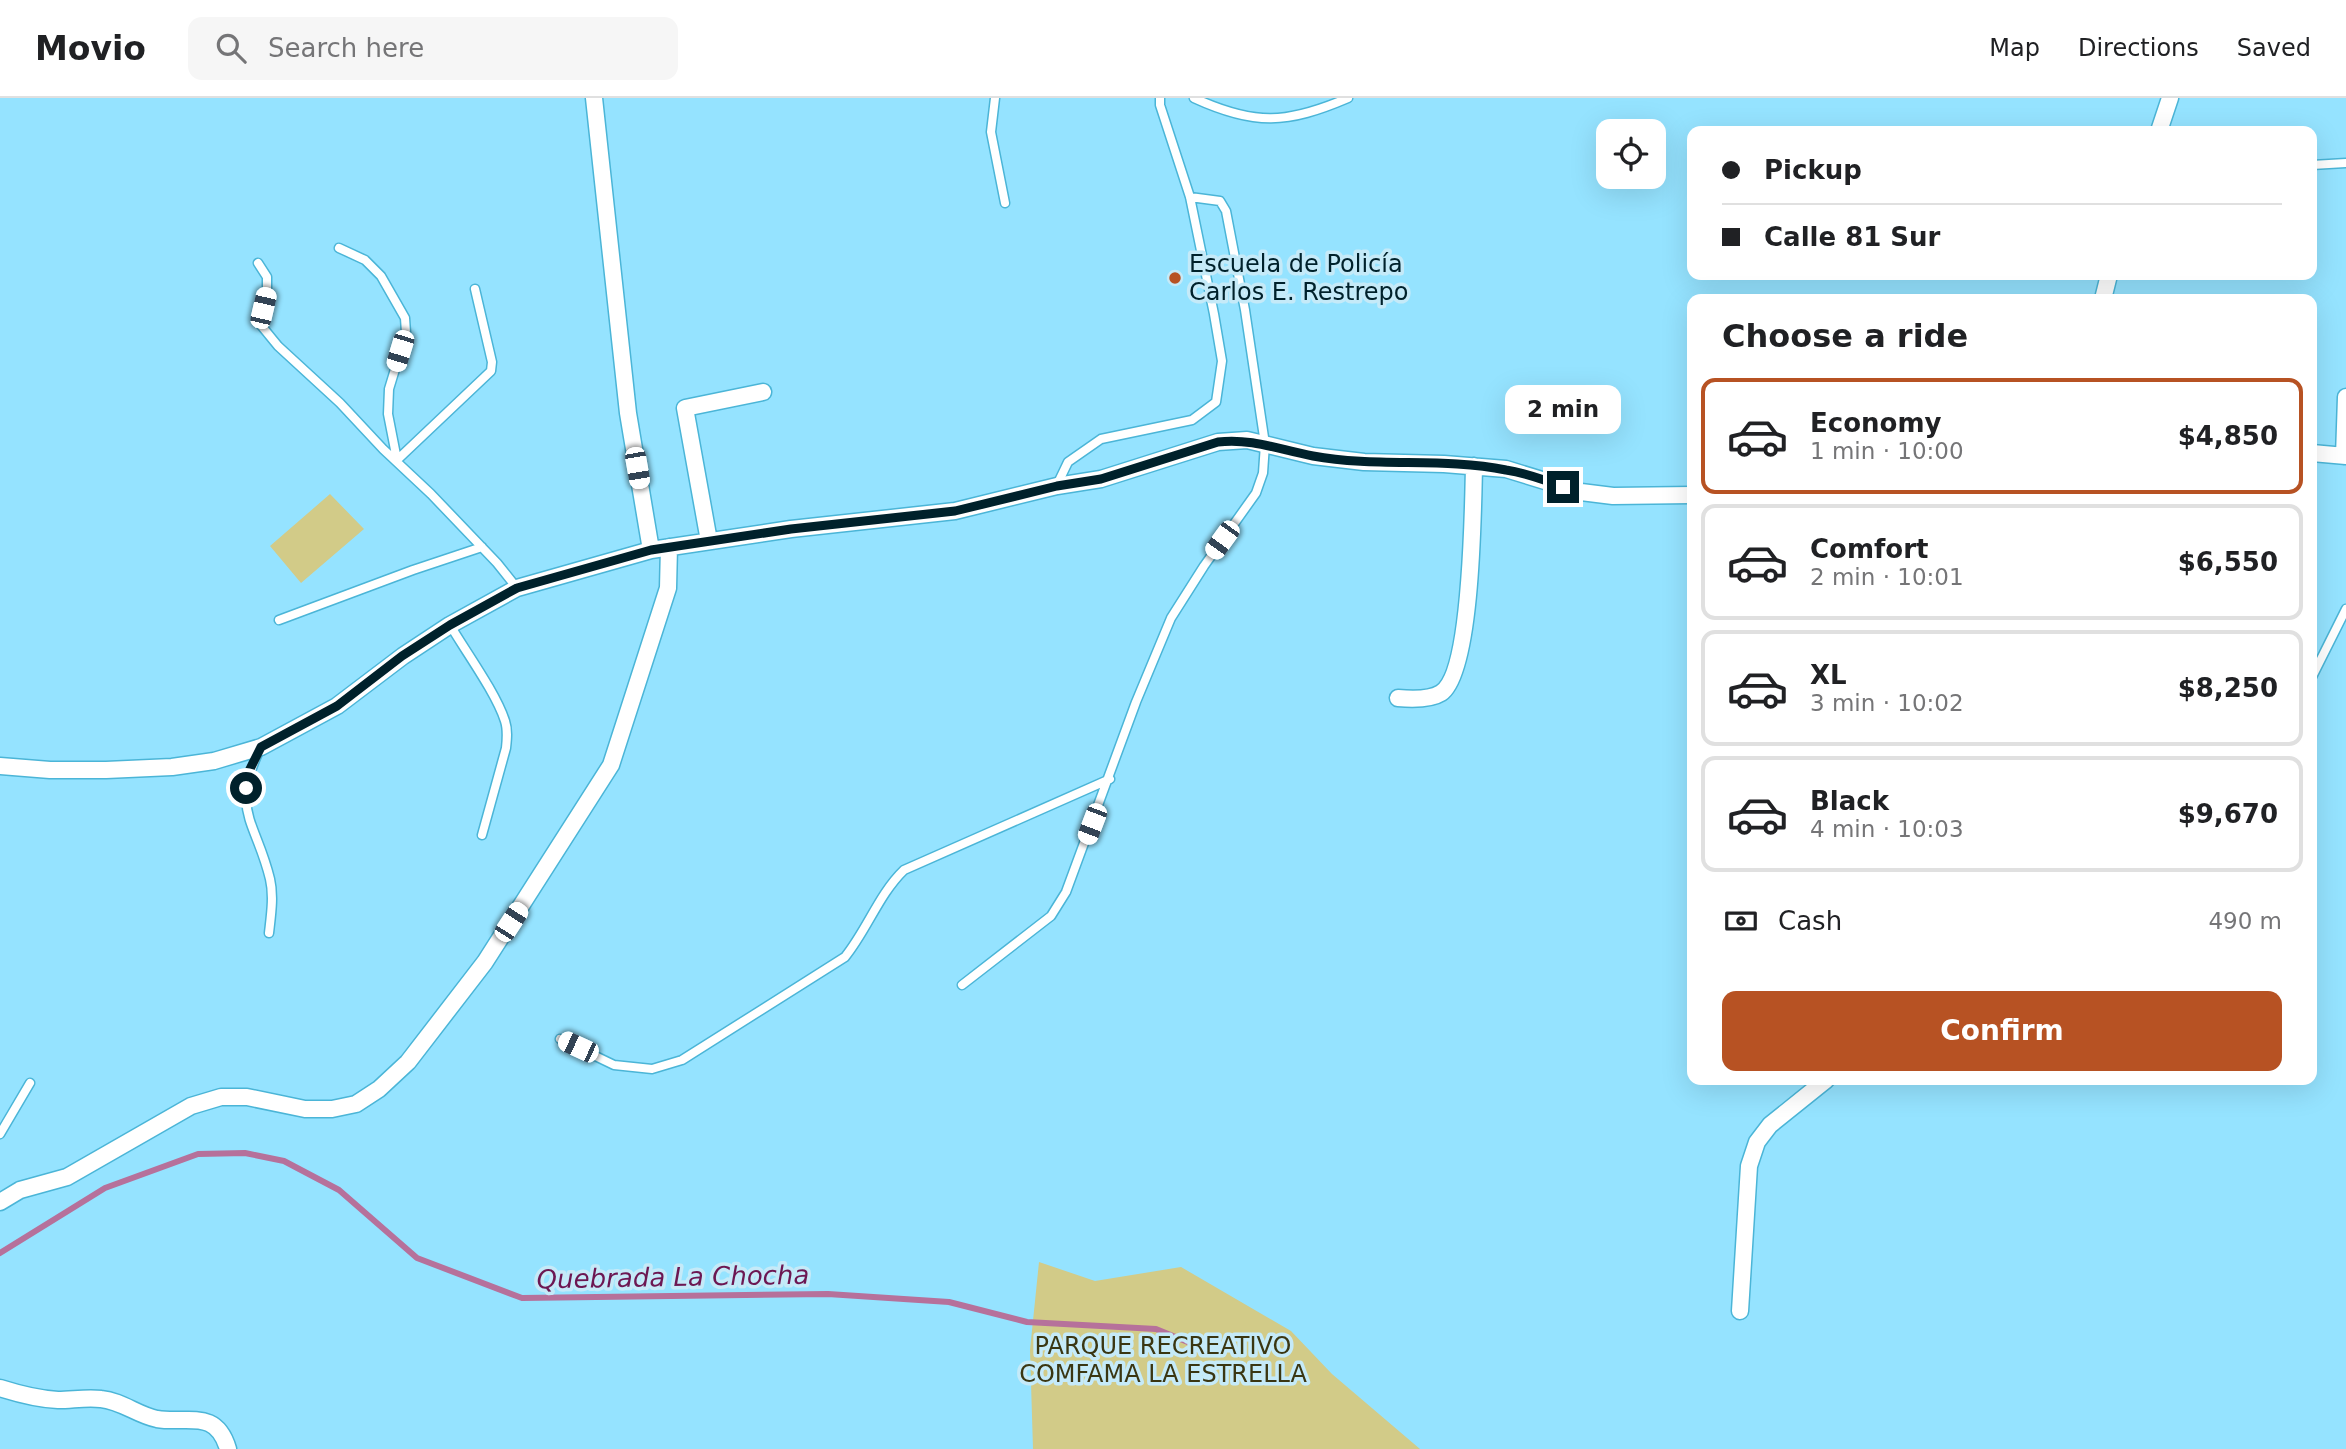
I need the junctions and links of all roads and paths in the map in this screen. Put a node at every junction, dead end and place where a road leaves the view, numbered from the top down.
1 (594, 98) edge
2 (995, 98) edge
3 (1160, 98) edge
4 (1194, 98) edge
5 (1348, 98) edge
6 (2170, 98) edge
7 (2160, 126) edge
8 (2346, 163) edge
9 (2317, 165) edge
10 (1190, 197) junction
11 (1005, 203) dead end
12 (340, 248) dead end
13 (258, 263) dead end
14 (475, 289) dead end
15 (763, 393) dead end
16 (2346, 397) edge
17 (1265, 444) junction
18 (2317, 453) edge
19 (2345, 456) edge
20 (397, 460) junction
21 (1474, 466) junction
22 (1057, 486) junction
23 (1687, 495) edge
24 (709, 541) junction
25 (482, 547) junction
26 (669, 547) junction
27 (651, 550) junction
28 (517, 588) junction
29 (2346, 609) edge
30 (279, 620) dead end
31 (450, 625) junction
32 (2317, 667) edge
33 (1398, 698) dead end
34 (261, 747) junction
35 (0, 766) edge
36 (1110, 779) junction
37 (482, 835) dead end
38 (269, 933) dead end
39 (962, 985) dead end
40 (560, 1039) dead end
41 (30, 1083) dead end
42 (1820, 1085) edge
43 (0, 1134) edge
44 (0, 1202) edge
45 (1740, 1311) dead end
46 (0, 1388) edge
47 (228, 1449) edge

1 - 27 street
2 - 11 lane
3 - 10 lane
4 - 5 lane
6 - 7 street
8 - 9 lane
10 - 17 lane
10 - 22 lane
12 - 20 lane
13 - 20 lane
14 - 20 lane
15 - 24 street
16 - 19 street
17 - 21 street
17 - 22 street
17 - 36 lane
18 - 19 street
20 - 25 lane
21 - 23 street
21 - 33 street
22 - 24 street
24 - 26 street
25 - 28 lane
25 - 30 lane
26 - 27 street
26 - 44 street
27 - 28 street
28 - 31 street
29 - 32 lane
31 - 34 street
31 - 37 lane
34 - 35 street
34 - 38 lane
36 - 39 lane
36 - 40 lane
41 - 43 lane
42 - 45 street
46 - 47 street

